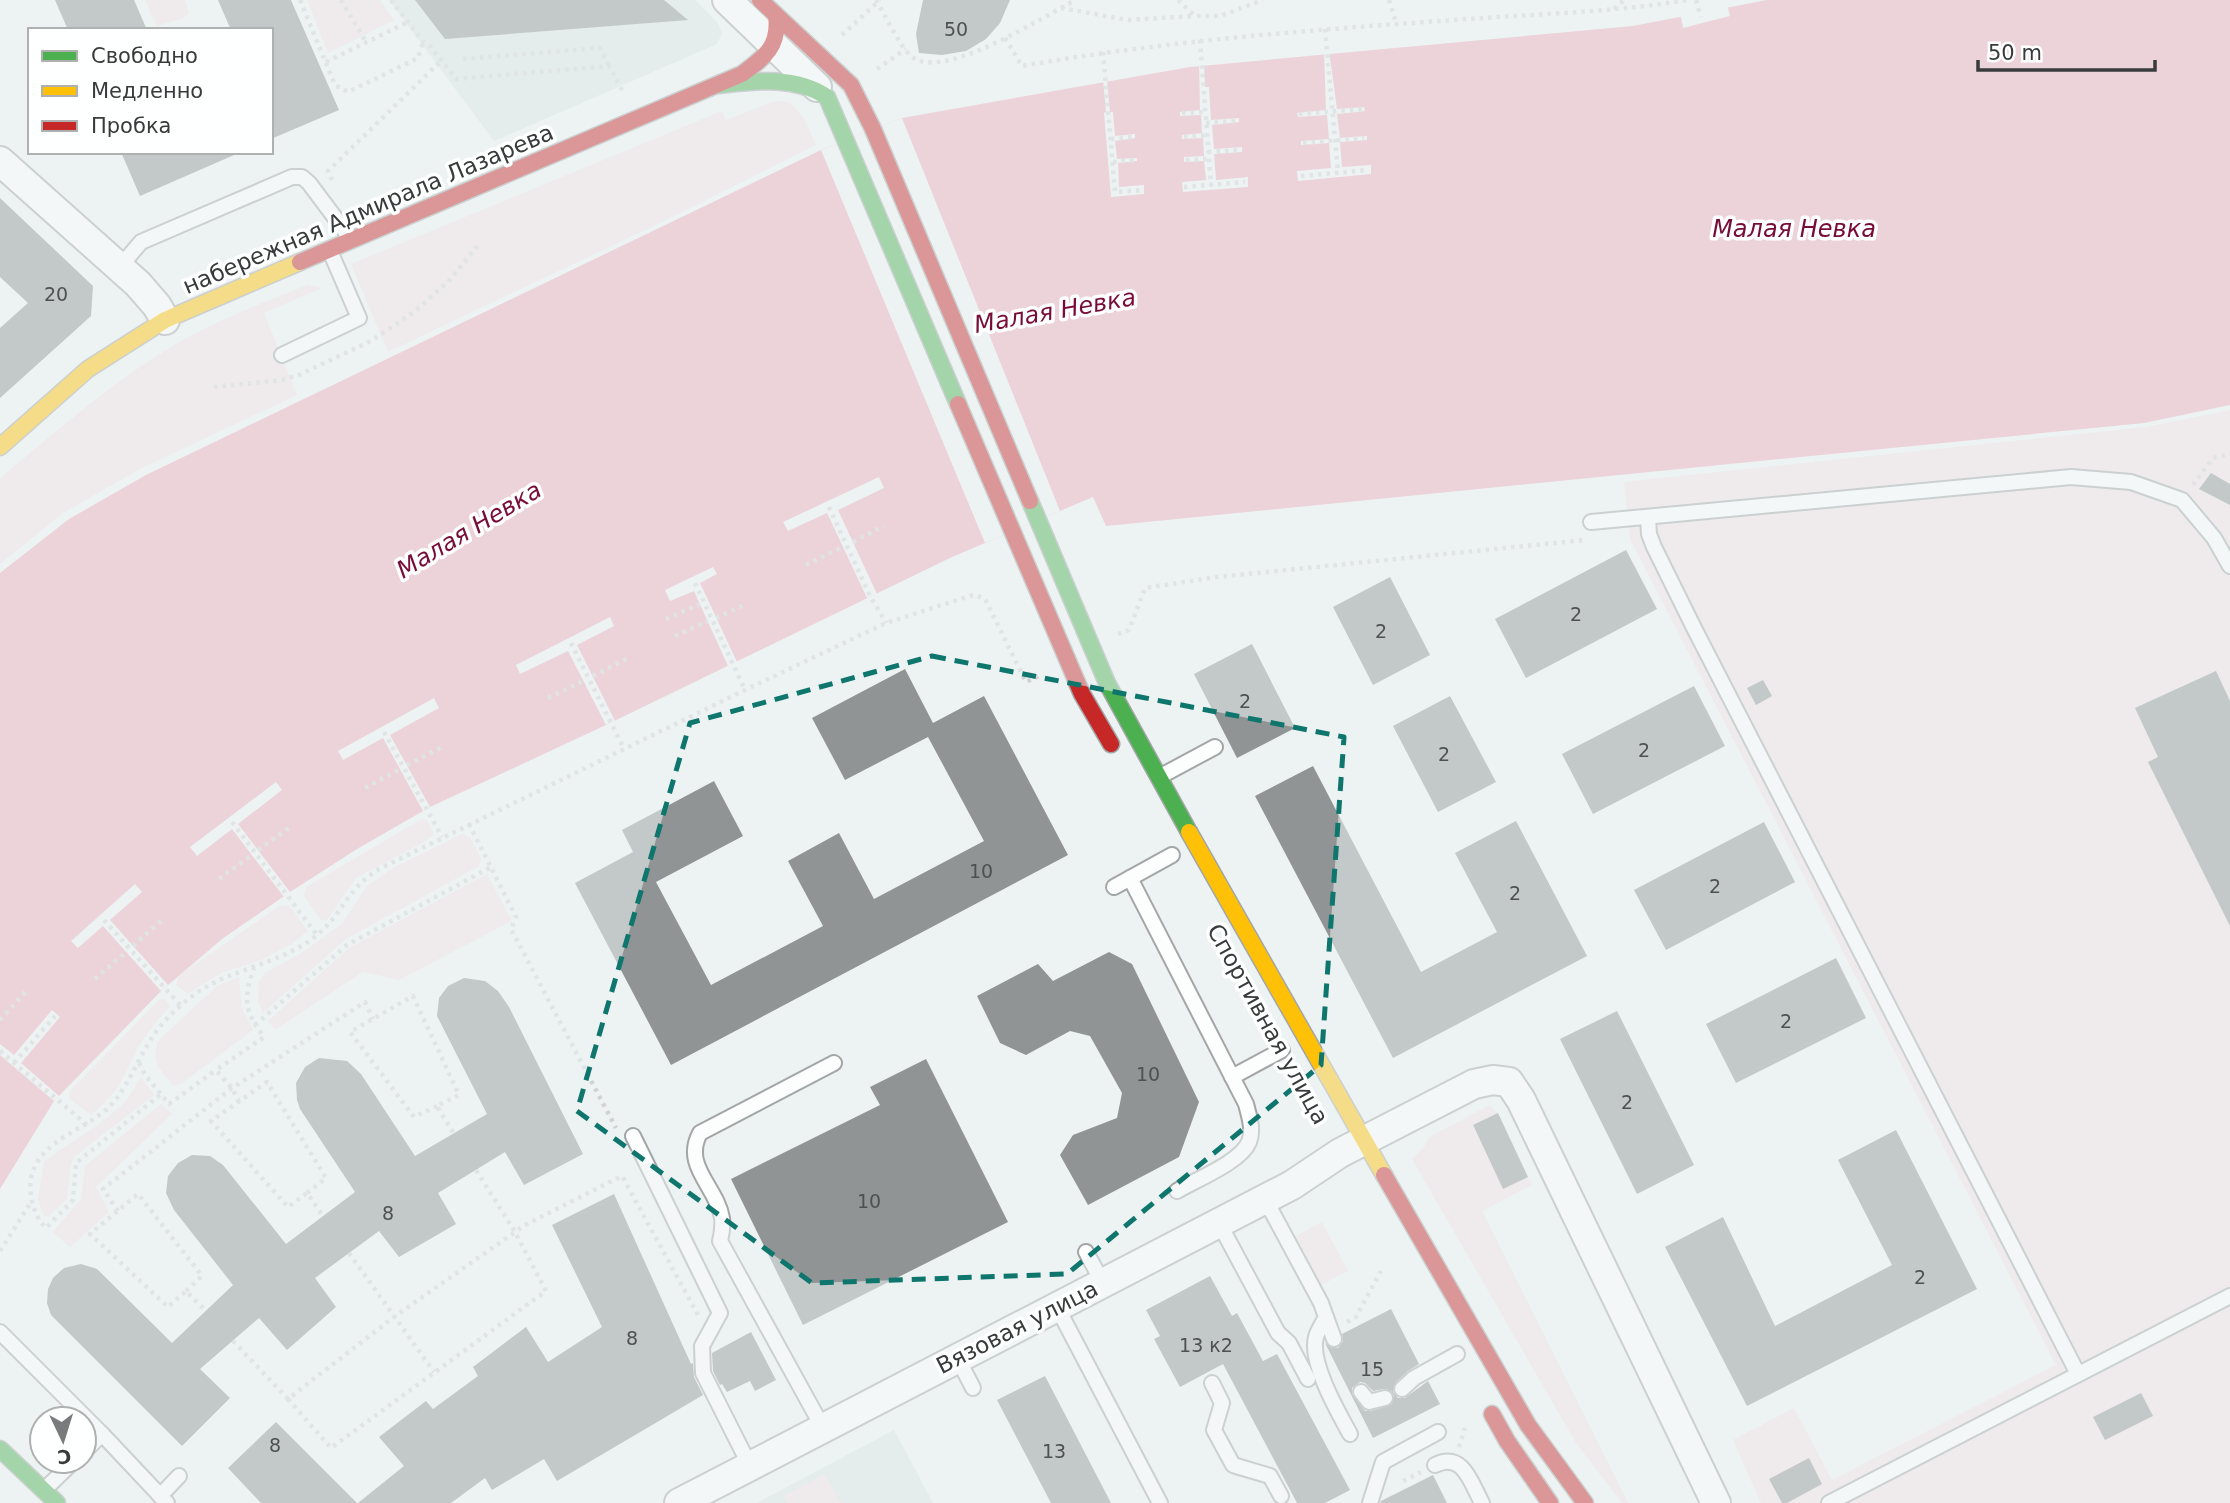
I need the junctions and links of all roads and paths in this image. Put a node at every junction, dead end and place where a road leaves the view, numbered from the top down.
1 (299, 0) edge
2 (341, 0) edge
3 (391, 0) edge
4 (727, 0) edge
5 (760, 0) edge
6 (1076, 0) edge
7 (1178, 0) edge
8 (1263, 0) edge
9 (1389, 0) edge
10 (1624, 0) edge
11 (1686, 0) edge
12 (1696, 0) edge
13 (878, 1) edge
14 (1060, 8) junction
15 (1613, 10) junction
16 (776, 15) junction
17 (1195, 16) junction
18 (1702, 17) dead end
19 (408, 22) junction
20 (1397, 25) junction
21 (1325, 29) junction
22 (839, 38) dead end
23 (1005, 38) junction
24 (1200, 40) junction
25 (366, 42) junction
26 (423, 42) junction
27 (774, 46) junction
28 (906, 49) junction
29 (1103, 52) junction
30 (463, 59) dead end
31 (441, 61) junction
32 (326, 62) junction
33 (609, 66) junction
34 (870, 74) dead end
35 (719, 85) junction
36 (817, 88) junction
37 (623, 92) dead end
38 (1362, 109) dead end
39 (1205, 112) junction
40 (1332, 112) junction
41 (1182, 114) dead end
42 (1298, 114) dead end
43 (1237, 121) dead end
44 (1206, 123) junction
45 (1207, 135) junction
46 (1133, 136) dead end
47 (1184, 137) dead end
48 (1364, 138) dead end
49 (1111, 139) junction
50 (1335, 140) junction
51 (1303, 143) dead end
52 (1240, 150) dead end
53 (1208, 152) junction
54 (1209, 159) junction
55 (1136, 160) dead end
56 (1186, 160) dead end
57 (0, 162) edge
58 (1113, 162) junction
59 (1368, 170) dead end
60 (1338, 172) junction
61 (1301, 176) dead end
62 (1245, 182) dead end
63 (1211, 185) junction
64 (1184, 187) dead end
65 (1142, 190) dead end
66 (337, 191) dead end
67 (352, 240) junction
68 (330, 249) junction
69 (119, 268) junction
70 (165, 320) junction
71 (282, 355) dead end
72 (0, 446) edge
73 (2230, 454) edge
74 (2182, 500) junction
75 (829, 507) dead end
76 (1648, 517) junction
77 (1591, 522) joint
78 (884, 526) dead end
79 (853, 542) dead end
80 (843, 547) dead end
81 (806, 565) dead end
82 (2230, 566) edge
83 (695, 583) dead end
84 (700, 604) dead end
85 (746, 604) dead end
86 (716, 618) dead end
87 (666, 619) dead end
88 (708, 621) dead end
89 (886, 623) junction
90 (675, 636) dead end
91 (1109, 638) dead end
92 (571, 643) dead end
93 (628, 658) dead end
94 (1050, 670) dead end
95 (593, 676) dead end
96 (583, 681) dead end
97 (744, 690) junction
98 (548, 698) dead end
99 (384, 732) dead end
100 (444, 746) dead end
101 (1215, 747) dead end
102 (624, 749) junction
103 (1121, 763) dead end
104 (407, 765) dead end
105 (400, 769) dead end
106 (1158, 777) junction
107 (365, 788) dead end
108 (232, 822) dead end
109 (469, 824) junction
110 (290, 827) dead end
111 (442, 837) junction
112 (258, 850) dead end
113 (252, 855) dead end
114 (1172, 855) dead end
115 (491, 867) junction
116 (1130, 878) junction
117 (219, 879) dead end
118 (1114, 887) dead end
119 (104, 920) dead end
120 (162, 920) dead end
121 (317, 935) junction
122 (133, 946) dead end
123 (126, 952) dead end
124 (254, 968) junction
125 (95, 979) dead end
126 (26, 991) dead end
127 (180, 1005) junction
128 (55, 1016) dead end
129 (373, 1019) junction
130 (0, 1020) edge
131 (255, 1025) junction
132 (1282, 1049) dead end
133 (0, 1051) edge
134 (138, 1062) junction
135 (14, 1063) junction
136 (834, 1063) dead end
137 (216, 1070) junction
138 (1232, 1077) junction
139 (232, 1088) junction
140 (160, 1095) junction
141 (239, 1102) junction
142 (437, 1106) junction
143 (87, 1125) junction
144 (454, 1133) dead end
145 (633, 1136) joint
146 (1347, 1149) junction
147 (476, 1170) dead end
148 (1177, 1191) dead end
149 (307, 1193) junction
150 (1265, 1199) junction
151 (32, 1202) junction
152 (118, 1211) junction
153 (323, 1216) dead end
154 (1219, 1223) junction
155 (515, 1232) junction
156 (0, 1251) edge
157 (1086, 1252) dead end
158 (349, 1253) dead end
159 (1381, 1271) dead end
160 (1102, 1283) junction
161 (186, 1291) junction
162 (2230, 1296) edge
163 (1057, 1307) junction
164 (205, 1311) dead end
165 (394, 1317) junction
166 (1326, 1317) junction
167 (1356, 1317) dead end
168 (0, 1332) edge
169 (708, 1334) junction
170 (1334, 1339) dead end
171 (233, 1341) dead end
172 (1457, 1354) dead end
173 (958, 1359) junction
174 (435, 1372) junction
175 (2078, 1374) junction
176 (1308, 1379) dead end
177 (1212, 1383) dead end
178 (973, 1388) dead end
179 (1402, 1389) dead end
180 (1362, 1392) dead end
181 (1385, 1398) dead end
182 (1482, 1398) dead end
183 (288, 1399) junction
184 (1468, 1421) dead end
185 (823, 1428) junction
186 (1438, 1432) dead end
187 (102, 1434) junction
188 (1350, 1434) dead end
189 (98, 1438) edge
190 (0, 1449) edge
191 (1454, 1461) junction
192 (1435, 1465) dead end
193 (750, 1466) junction
194 (60, 1475) edge
195 (179, 1476) dead end
196 (44, 1490) junction
197 (1281, 1496) dead end
198 (164, 1499) edge
199 (57, 1503) edge
200 (679, 1503) edge
201 (1160, 1503) edge
202 (1370, 1503) edge
203 (1482, 1503) edge
204 (1550, 1503) edge
205 (1586, 1503) edge
206 (1716, 1503) edge
207 (1829, 1503) edge

1 - 32 path
2 - 25 path
3 - 19 path
4 - 27 street
5 - 16 street
6 - 14 path
7 - 17 path
8 - 17 path
9 - 20 path
10 - 15 path
11 - 15 path
12 - 18 path
13 - 22 path
13 - 28 path
14 - 17 path
14 - 23 path
15 - 20 path
16 - 27 street
16 - 106 street, Спортивная улица
19 - 25 path
19 - 26 path
20 - 21 path
21 - 24 path
21 - 40 path
23 - 28 path
23 - 29 path
24 - 29 path
24 - 39 path
25 - 32 path
26 - 31 path
26 - 32 path
27 - 35 street, набережная Адмирала Лазарева
27 - 36 street
28 - 34 path
29 - 49 path
30 - 33 path
31 - 33 path
31 - 66 path
33 - 37 path
35 - 36 street
35 - 67 street, набережная Адмирала Лазарева
36 - 103 street
38 - 40 path
39 - 41 path
39 - 44 path
40 - 42 path
40 - 50 path
43 - 44 path
44 - 45 path
45 - 47 path
45 - 53 path
46 - 49 path
48 - 50 path
49 - 58 path
50 - 51 path
50 - 60 path
52 - 53 path
53 - 54 path
54 - 56 path
54 - 63 path
55 - 58 path
57 - 69 street
58 - 65 path
59 - 60 path
60 - 61 path
62 - 63 path
63 - 64 path
67 - 68 street, набережная Адмирала Лазарева
67 - 69 lane
68 - 70 street, набережная Адмирала Лазарева
68 - 71 lane
69 - 70 street
70 - 72 street, набережная Адмирала Лазарева
73 - 74 path
74 - 76 lane
74 - 82 lane
75 - 89 path
76 - 77 lane
76 - 175 lane
77 - 91 path
78 - 79 path
80 - 81 path
83 - 97 path
84 - 87 path
85 - 86 path
88 - 90 path
89 - 94 path
89 - 97 path
92 - 102 path
93 - 95 path
96 - 98 path
97 - 102 path
99 - 111 path
100 - 104 path
101 - 106 lane
102 - 109 path
105 - 107 path
106 - 146 street, Спортивная улица
108 - 121 path
109 - 111 path
109 - 115 path
110 - 112 path
111 - 121 path
113 - 117 path
114 - 116 lane
115 - 131 path
115 - 145 path
116 - 118 lane
116 - 138 lane
119 - 127 path
120 - 122 path
121 - 124 path
123 - 125 path
124 - 127 path
124 - 131 path
126 - 130 path
127 - 134 path
128 - 135 path
129 - 139 path
129 - 142 path
129 - 142 path
131 - 137 path
132 - 138 lane
133 - 135 path
134 - 140 path
134 - 143 path
135 - 143 path
136 - 185 lane
137 - 139 path
137 - 140 path
138 - 148 lane
139 - 141 path
139 - 152 path
140 - 151 path
141 - 149 path
141 - 149 path
142 - 144 path
143 - 151 path
145 - 169 lane
146 - 150 street, Вязовая улица
146 - 205 street, Спортивная улица
146 - 206 street
147 - 155 path
149 - 153 path
150 - 154 street, Вязовая улица
150 - 166 lane
151 - 156 path
152 - 161 path
152 - 161 path
154 - 160 street, Вязовая улица
154 - 176 lane
155 - 165 path
155 - 169 path
155 - 174 path
157 - 160 lane
158 - 165 path
159 - 167 path
160 - 163 street, Вязовая улица
161 - 164 path
162 - 175 lane
163 - 173 street, Вязовая улица
163 - 201 lane
165 - 174 path
165 - 183 path
166 - 170 lane
166 - 188 lane
168 - 187 lane
169 - 193 lane
171 - 183 path
172 - 179 lane
173 - 178 lane
173 - 185 street, Вязовая улица
174 - 183 path
175 - 207 lane
177 - 197 lane
180 - 181 lane
182 - 204 street
184 - 191 path
185 - 193 street, Вязовая улица
186 - 202 lane
187 - 189 lane
187 - 198 lane
190 - 196 street
191 - 192 lane
191 - 203 lane
193 - 200 street, Вязовая улица
194 - 196 lane
195 - 198 lane
196 - 199 street

